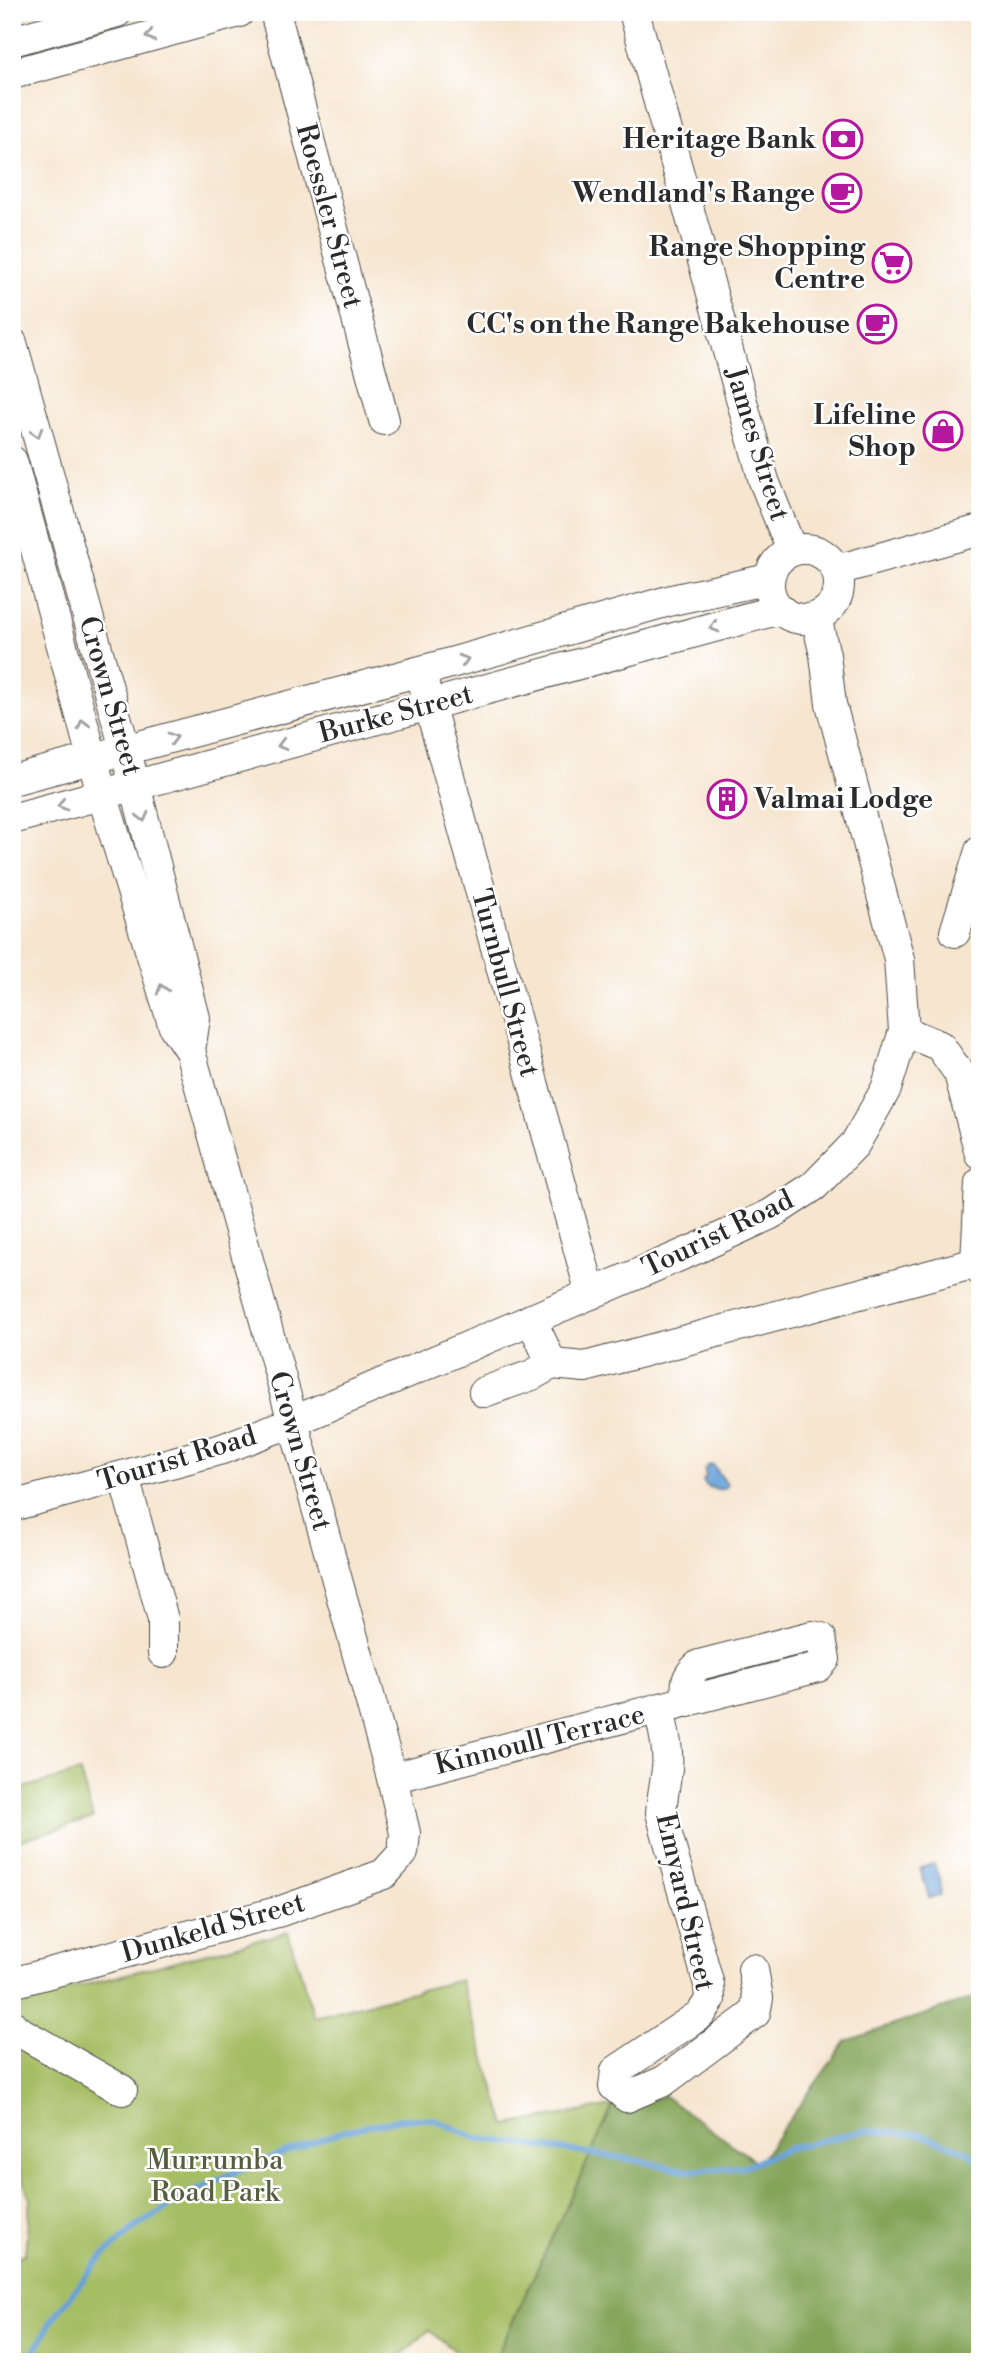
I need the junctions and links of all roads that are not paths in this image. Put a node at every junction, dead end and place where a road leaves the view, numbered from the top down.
1 (117, 12) edge
2 (239, 12) edge
3 (275, 12) edge
4 (634, 12) edge
5 (12, 41) edge
6 (12, 74) edge
7 (12, 343) edge
8 (384, 420) dead end
9 (12, 461) edge
10 (980, 530) edge
11 (792, 551) junction
12 (837, 570) junction
13 (769, 579) junction
14 (780, 609) junction
15 (816, 617) junction
16 (420, 672) junction
17 (429, 705) junction
18 (125, 751) junction
19 (93, 759) junction
20 (12, 780) edge
21 (135, 785) junction
22 (102, 794) junction
23 (12, 819) edge
24 (980, 851) edge
25 (955, 932) dead end
26 (904, 1031) junction
27 (190, 1051) junction
28 (980, 1154) edge
29 (980, 1183) edge
30 (978, 1267) edge
31 (591, 1294) junction
32 (531, 1319) junction
33 (552, 1364) junction
34 (484, 1392) dead end
35 (292, 1422) junction
36 (124, 1477) junction
37 (12, 1506) edge
38 (163, 1653) dead end
39 (818, 1667) dead end
40 (659, 1709) junction
41 (392, 1778) junction
42 (403, 1853) joint
43 (753, 1969) dead end
44 (12, 1983) edge
45 (12, 2025) edge
46 (121, 2090) dead end

1 - 5 street
2 -> 6 street
3 - 8 street, Roessler Street
4 - 11 street, James Street
7 -> 18 street, Crown Street
19 -> 9 street, Crown Street
10 - 12 street
11 - 12 street
11 - 13 street
12 - 15 street
13 - 14 street
16 -> 13 street, Burke Street
14 - 15 street
14 -> 17 street, Burke Street
15 - 26 street
16 - 17 street, Turnbull Street
18 -> 16 street, Burke Street
17 -> 21 street, Burke Street
17 - 31 street, Turnbull Street
18 - 19 street, Burke Street
18 - 21 street, Crown Street
19 - 20 street, Burke Street
19 - 22 street, Crown Street
21 - 22 street, Burke Street
21 -> 27 street, Crown Street
22 -> 23 street, Burke Street
27 -> 22 street, Crown Street
24 - 25 street
26 - 28 street
26 - 31 street, Tourist Road
27 - 35 street, Crown Street
29 - 30 street
30 - 33 street
31 - 32 street, Tourist Road
32 - 33 street
32 - 35 street, Tourist Road
33 - 34 street
35 - 36 street, Tourist Road
35 - 41 street, Crown Street
36 - 37 street, Tourist Road
36 - 38 street
39 - 40 street, Kinnoull Terrace
40 - 41 street, Kinnoull Terrace
40 - 43 street, Emyard Street
41 - 42 street, Crown Street
42 - 44 street, Dunkeld Street
45 - 46 street

